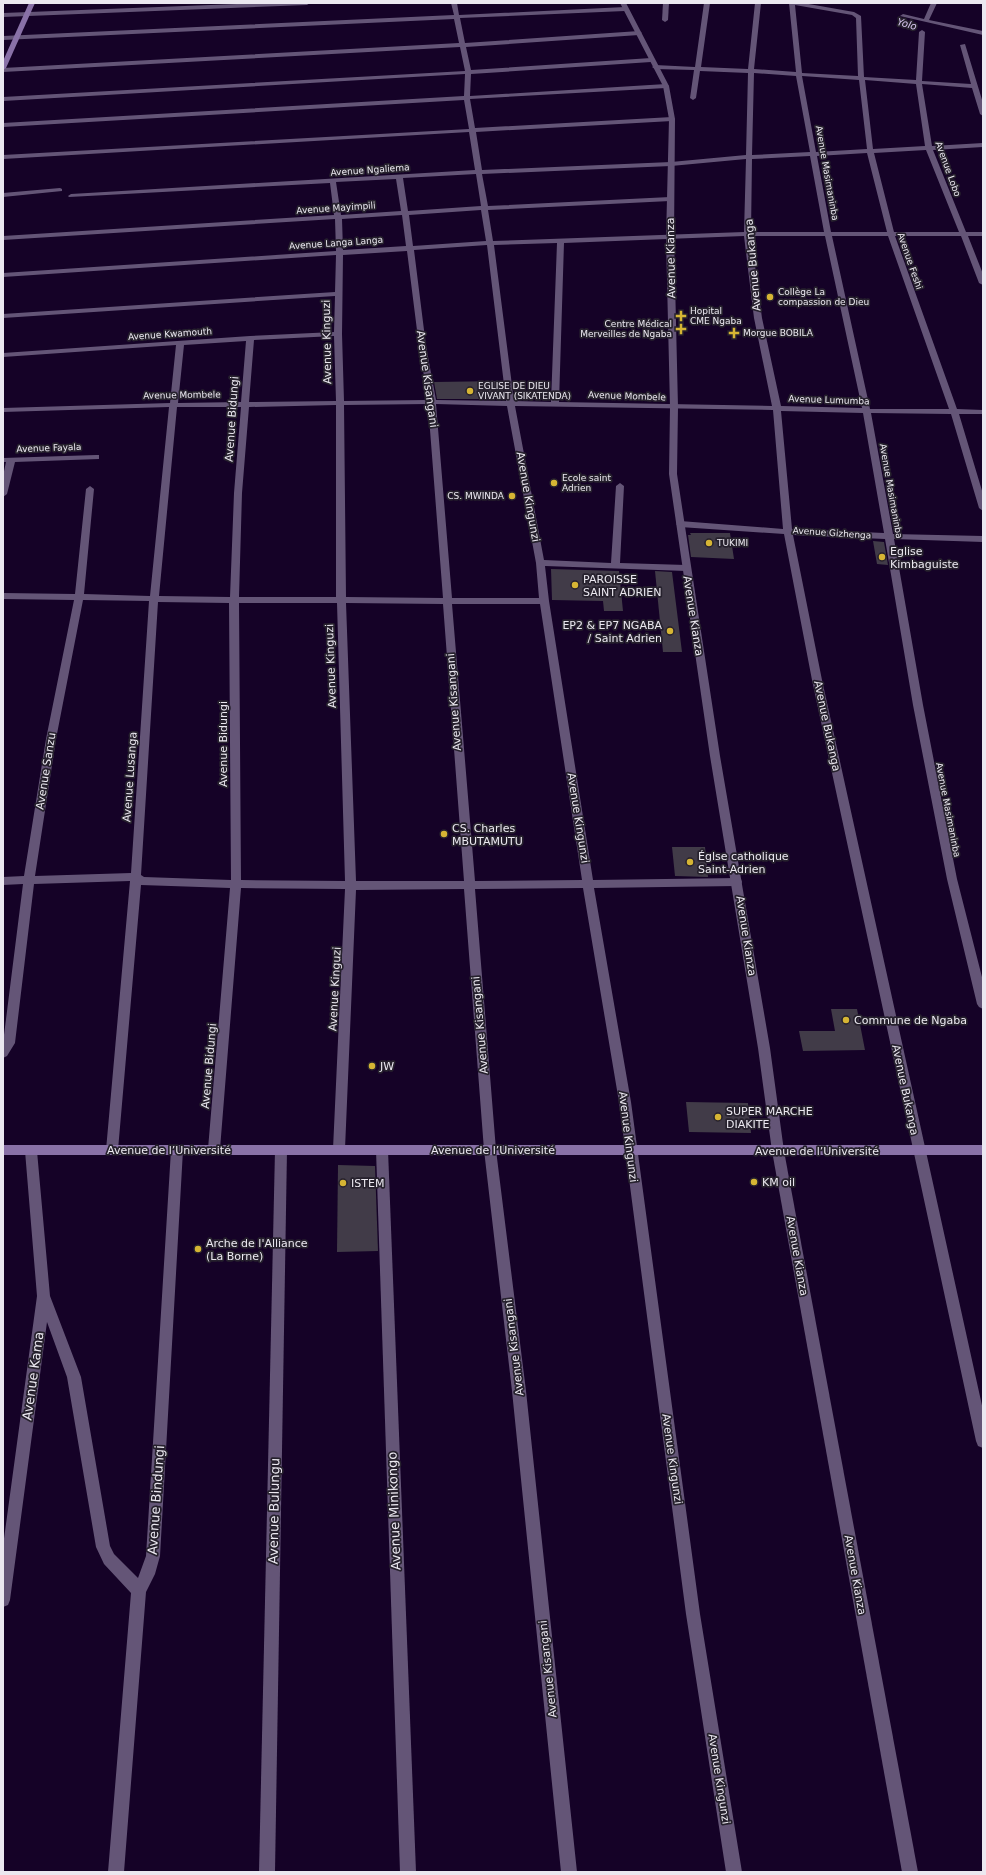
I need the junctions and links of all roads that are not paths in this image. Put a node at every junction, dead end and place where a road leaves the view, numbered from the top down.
1 (32, 3) edge
2 (307, 3) edge
3 (454, 3) edge
4 (666, 3) edge
5 (708, 3) edge
6 (758, 3) edge
7 (793, 3) edge
8 (934, 3) edge
9 (624, 6) edge
10 (26, 14) junction
11 (3, 15) edge
12 (903, 16) dead end
13 (457, 17) junction
14 (666, 20) dead end
15 (926, 21) junction
16 (922, 32) dead end
17 (639, 33) junction
18 (983, 33) edge
19 (17, 37) junction
20 (3, 38) edge
21 (462, 45) junction
22 (964, 45) dead end
23 (651, 60) junction
24 (655, 67) junction
25 (3, 69) edge
26 (697, 69) junction
27 (751, 71) junction
28 (468, 72) junction
29 (799, 75) junction
30 (861, 79) junction
31 (919, 83) junction
32 (666, 86) junction
33 (975, 86) junction
34 (467, 97) junction
35 (693, 98) dead end
36 (3, 99) edge
37 (983, 114) edge
38 (672, 119) junction
39 (3, 125) edge
40 (472, 129) junction
41 (983, 145) edge
42 (929, 148) junction
43 (871, 151) junction
44 (814, 154) junction
45 (3, 157) edge
46 (750, 157) junction
47 (671, 164) junction
48 (479, 172) junction
49 (399, 177) junction
50 (333, 182) junction
51 (60, 190) dead end
52 (3, 195) edge
53 (71, 196) dead end
54 (670, 199) junction
55 (484, 208) junction
56 (406, 213) junction
57 (338, 217) junction
58 (890, 233) junction
59 (747, 234) junction
60 (828, 234) junction
61 (962, 234) junction
62 (983, 234) edge
63 (3, 238) edge
64 (670, 238) junction
65 (561, 241) junction
66 (490, 243) junction
67 (410, 248) junction
68 (340, 252) junction
69 (3, 275) edge
70 (983, 283) edge
71 (339, 294) junction
72 (3, 316) edge
73 (338, 334) junction
74 (250, 338) junction
75 (180, 343) junction
76 (3, 355) edge
77 (432, 402) junction
78 (246, 404) junction
79 (340, 404) junction
80 (555, 404) junction
81 (173, 405) junction
82 (511, 405) junction
83 (674, 407) junction
84 (777, 408) junction
85 (3, 410) edge
86 (867, 411) junction
87 (954, 412) junction
88 (983, 412) edge
89 (96, 457) dead end
90 (7, 460) edge
91 (620, 486) dead end
92 (90, 489) dead end
93 (3, 494) edge
94 (983, 508) edge
95 (680, 524) junction
96 (788, 530) junction
97 (888, 537) junction
98 (983, 539) edge
99 (540, 563) junction
100 (615, 566) junction
101 (686, 568) junction
102 (3, 596) edge
103 (79, 597) junction
104 (154, 597) junction
105 (234, 600) junction
106 (341, 600) junction
107 (447, 601) junction
108 (544, 601) junction
109 (136, 877) junction
110 (3, 881) edge
111 (29, 881) junction
112 (737, 882) junction
113 (588, 884) junction
114 (236, 885) junction
115 (351, 886) junction
116 (468, 886) junction
117 (983, 1004) edge
118 (3, 1053) edge
119 (214, 1149) junction
120 (340, 1149) junction
121 (3, 1150) edge
122 (112, 1150) junction
123 (177, 1150) junction
124 (281, 1150) junction
125 (382, 1150) junction
126 (490, 1150) junction
127 (630, 1150) junction
128 (983, 1150) edge
129 (31, 1151) junction
130 (778, 1151) junction
131 (918, 1151) junction
132 (44, 1296) junction
133 (983, 1440) edge
134 (139, 1590) junction
135 (3, 1600) edge
136 (116, 1872) edge
137 (267, 1872) edge
138 (408, 1872) edge
139 (569, 1872) edge
140 (734, 1872) edge
141 (910, 1872) edge

1 - 10 main road
2 - 10 street
3 - 13 street, Avenue Kingunzi
4 - 14 street
5 - 26 street
6 - 27 street, Avenue Bukanga
7 - 29 street, Avenue Masimaninba
7 - 30 street, Avenue Feshi
8 - 15 street
9 - 13 street
9 - 17 street, Avenue Kianza
10 - 11 street
10 - 19 main road
12 - 15 street
13 - 19 street
13 - 21 street, Avenue Kingunzi
15 - 18 street
16 - 31 street, Avenue Lobo
17 - 21 street
17 - 23 street, Avenue Kianza
19 - 20 street
19 - 25 main road
21 - 25 street
21 - 28 street, Avenue Kingunzi
22 - 33 street
23 - 24 street, Avenue Kianza
23 - 28 street
24 - 26 street
24 - 32 street, Avenue Kianza
26 - 27 street
26 - 35 street
27 - 29 street
27 - 46 street, Avenue Bukanga
28 - 34 street, Avenue Kingunzi
28 - 36 street
29 - 30 street
29 - 44 street, Avenue Masimaninba
30 - 31 street
30 - 43 street, Avenue Feshi
31 - 33 street
31 - 42 street, Avenue Lobo
32 - 34 street
32 - 38 street, Avenue Kianza
33 - 37 street
34 - 39 street
34 - 40 street, Avenue Kingunzi
38 - 40 street
38 - 47 street, Avenue Kianza
40 - 45 street
40 - 48 street, Avenue Kingunzi
41 - 42 street, Avenue Ngaliema
42 - 43 street, Avenue Ngaliema
42 - 61 street, Avenue Lobo
43 - 44 street, Avenue Ngaliema
43 - 58 street, Avenue Feshi
44 - 46 street, Avenue Ngaliema
44 - 60 street, Avenue Masimaninba
46 - 47 street, Avenue Ngaliema
46 - 59 street, Avenue Bukanga
47 - 48 street, Avenue Ngaliema
47 - 54 street, Avenue Kianza
48 - 49 street, Avenue Ngaliema
48 - 55 street, Avenue Kingunzi
49 - 50 street, Avenue Ngaliema
49 - 56 street, Avenue Kisangani
50 - 53 street, Avenue Ngaliema
50 - 57 street, Avenue Kinguzi
51 - 52 street
54 - 55 street, Avenue Mayimpili
54 - 64 street, Avenue Kianza
55 - 56 street, Avenue Mayimpili
55 - 66 street, Avenue Kingunzi
56 - 57 street, Avenue Mayimpili
56 - 67 street, Avenue Kisangani
57 - 63 street, Avenue Mayimpili
57 - 68 street, Avenue Kinguzi
58 - 60 street, Avenue Langa Langa
58 - 61 street, Avenue Langa Langa
58 - 87 street, Avenue Feshi
59 - 60 street, Avenue Langa Langa
59 - 64 street, Avenue Langa Langa
59 - 84 street, Avenue Bukanga
60 - 86 street, Avenue Masimaninba
61 - 62 street, Avenue Langa Langa
61 - 70 street, Avenue Lobo
64 - 65 street, Avenue Langa Langa
64 - 83 street, Avenue Kianza
65 - 66 street, Avenue Langa Langa
65 - 80 street
66 - 67 street, Avenue Langa Langa
66 - 82 street, Avenue Kingunzi
67 - 68 street, Avenue Langa Langa
67 - 77 street, Avenue Kisangani
68 - 69 street, Avenue Langa Langa
68 - 71 street, Avenue Kinguzi
71 - 72 street
71 - 73 street, Avenue Kinguzi
73 - 74 street, Avenue Kwamouth
73 - 79 street, Avenue Kinguzi
74 - 75 street, Avenue Kwamouth
74 - 78 street, Avenue Bidungi
75 - 76 street, Avenue Kwamouth
75 - 81 street, Avenue Lusanga
77 - 79 street, Avenue Mombele
77 - 82 street, Avenue Mombele
77 - 107 street, Avenue Kisangani
78 - 79 street, Avenue Mombele
78 - 81 street, Avenue Mombele
78 - 105 street, Avenue Bidungi
79 - 106 street, Avenue Kinguzi
80 - 82 street, Avenue Mombele
80 - 83 street, Avenue Mombele
81 - 85 street, Avenue Mombele
81 - 104 street, Avenue Lusanga
82 - 99 street, Avenue Kingunzi
83 - 84 street, Avenue Lumumba
83 - 95 street, Avenue Kianza
84 - 86 street, Avenue Lumumba
84 - 96 street, Avenue Bukanga
86 - 87 street, Avenue Lumumba
86 - 97 street, Avenue Masimaninba
87 - 88 street, Avenue Lumumba
87 - 94 street, Avenue Feshi
89 - 90 street, Avenue Fayala
90 - 93 street
91 - 100 street
92 - 103 street, Avenue Sanzu
95 - 96 street, Avenue Gizhenga
95 - 101 street, Avenue Kianza
96 - 97 street, Avenue Gizhenga
96 - 131 street, Avenue Bukanga
97 - 98 street, Avenue Gizhenga
97 - 117 street, Avenue Masimaninba
99 - 100 street
99 - 108 street, Avenue Kingunzi
100 - 101 street
101 - 112 street, Avenue Kianza
102 - 103 street
103 - 104 street
103 - 111 street, Avenue Sanzu
104 - 105 street
104 - 109 street, Avenue Lusanga
105 - 106 street
105 - 114 street, Avenue Bidungi
106 - 107 street
106 - 115 street, Avenue Kinguzi
107 - 108 street
107 - 116 street, Avenue Kisangani
108 - 113 street, Avenue Kingunzi
109 - 111 street
109 - 114 street
109 - 122 street, Avenue Lusanga
110 - 111 street
111 - 118 street, Avenue Sanzu
112 - 113 street
112 - 130 street, Avenue Kianza
113 - 116 street
113 - 127 street, Avenue Kingunzi
114 - 115 street
114 - 119 street, Avenue Bidungi
115 - 116 street
115 - 120 street, Avenue Kinguzi
116 - 126 street, Avenue Kisangani
119 - 123 main road, Avenue de l’Université
119 - 124 main road, Avenue de l’Université
120 - 124 main road, Avenue de l’Université
120 - 125 main road, Avenue de l’Université
121 - 129 main road, Avenue de l’Université
122 - 123 main road, Avenue de l’Université
122 - 129 main road, Avenue de l’Université
123 - 134 street, Avenue Bindungi
124 - 137 street, Avenue Bulungu
125 - 126 main road, Avenue de l’Université
125 - 138 street, Avenue Minikongo
126 - 127 main road, Avenue de l’Université
126 - 139 street, Avenue Kisangani
127 - 130 main road, Avenue de l’Université
127 - 140 street, Avenue Kingunzi
128 - 131 main road, Avenue de l’Université
129 - 132 street, Avenue Kama
130 - 131 main road, Avenue de l’Université
130 - 141 street, Avenue Kianza
131 - 133 street, Avenue Bukanga
132 - 134 street
132 - 135 street, Avenue Kama
134 - 136 street, Avenue Bindungi

